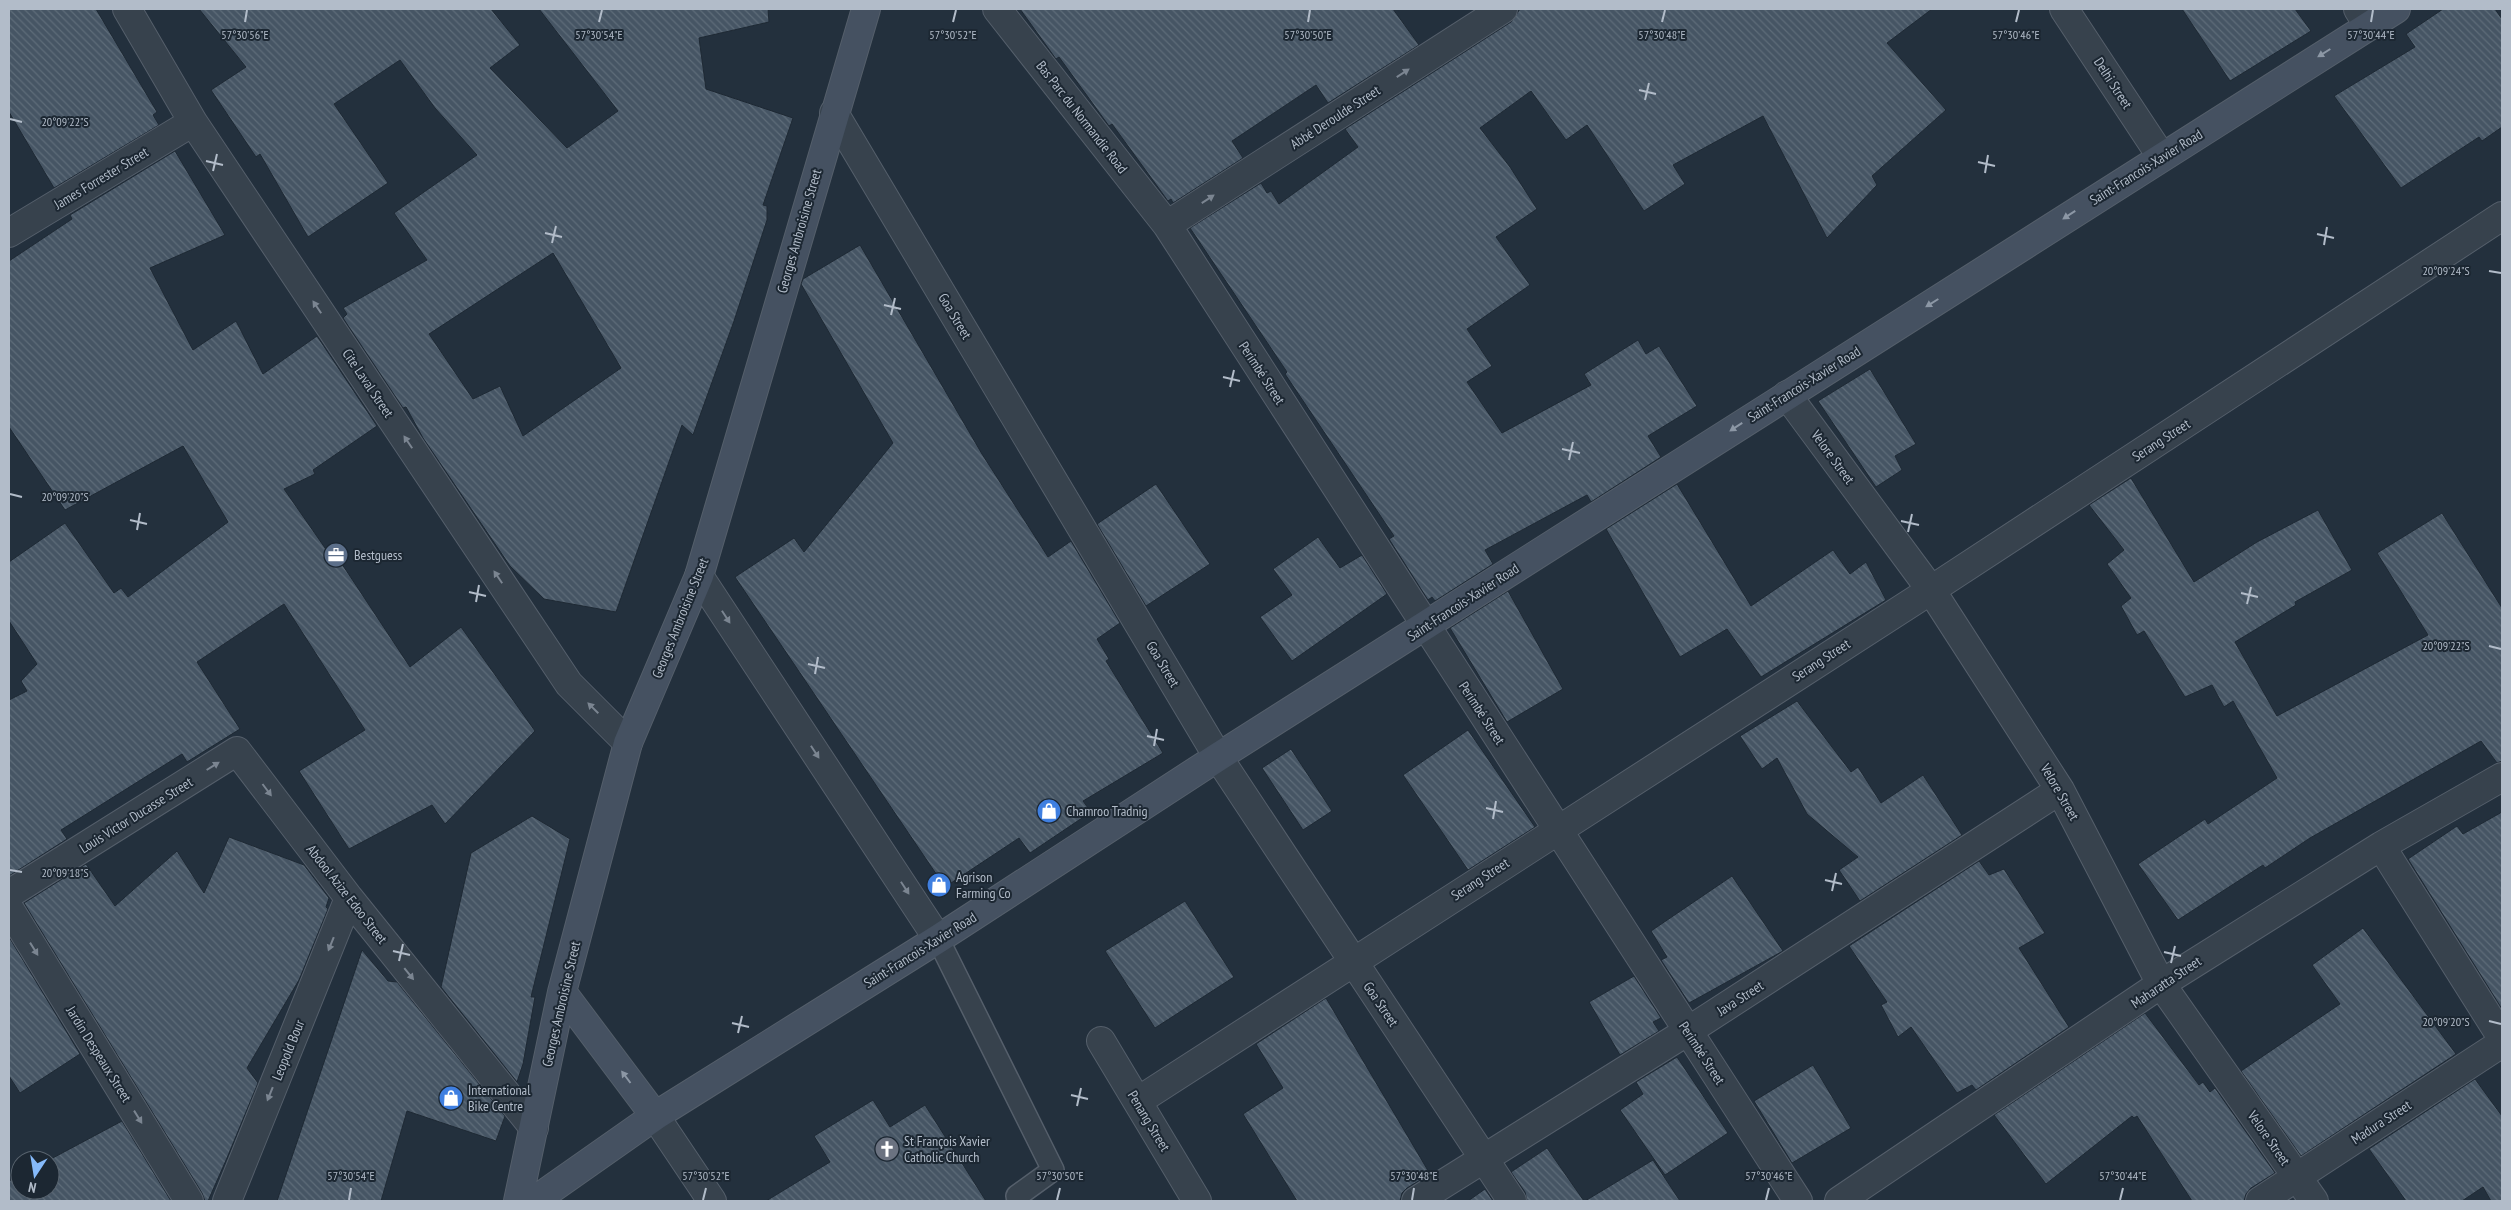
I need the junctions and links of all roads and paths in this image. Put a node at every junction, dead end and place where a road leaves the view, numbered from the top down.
1 (127, 9) edge
2 (866, 9) edge
3 (996, 9) edge
4 (1503, 9) edge
5 (2064, 9) edge
6 (2396, 9) edge
7 (2363, 17) edge
8 (834, 113) junction
9 (193, 122) junction
10 (2161, 156) junction
11 (2502, 216) edge
12 (1167, 225) junction
13 (9, 234) edge
14 (1787, 395) junction
15 (700, 576) junction
16 (1931, 590) junction
17 (1426, 626) junction
18 (628, 743) junction
19 (237, 751) joint
20 (1218, 757) junction
21 (2502, 777) edge
22 (2060, 790) junction
23 (1557, 829) junction
24 (2381, 846) junction
25 (9, 894) edge
26 (349, 898) junction
27 (9, 908) edge
28 (938, 939) junction
29 (1353, 962) junction
30 (2161, 984) junction
31 (562, 992) junction
32 (1688, 1031) junction
33 (2502, 1038) edge
34 (1101, 1041) dead end
35 (2502, 1043) edge
36 (1138, 1101) junction
37 (655, 1116) junction
38 (534, 1128) junction
39 (1484, 1159) junction
40 (2296, 1177) junction
41 (1017, 1196) dead end
42 (189, 1201) edge
43 (227, 1201) edge
44 (518, 1201) edge
45 (534, 1201) edge
46 (712, 1201) edge
47 (1197, 1201) edge
48 (1416, 1201) edge
49 (1512, 1201) edge
50 (1798, 1201) edge
51 (1839, 1201) edge
52 (2260, 1201) edge
53 (2314, 1201) edge

1 - 9 street, Cite Laval Street
2 - 8 main road, Georges Ambroisine Street
3 - 12 street, Bas Parc du Normandie Road
12 -> 4 street, Abbé Deroulde Street
5 - 10 street, Delhi Street
6 - 7 main road, Saint-Francois-Xavier Road
7 -> 10 main road, Saint-Francois-Xavier Road
8 - 15 main road, Georges Ambroisine Street
8 - 20 street, Goa Street
9 - 13 street, James Forrester Street
18 -> 9 street, Cite Laval Street
10 -> 14 main road, Saint-Francois-Xavier Road
11 - 16 street, Serang Street
12 - 17 street, Perimbé Street
14 - 16 street, Velore Street
14 -> 17 main road, Saint-Francois-Xavier Road
15 - 18 main road, Georges Ambroisine Street
15 -> 28 street
16 - 22 street, Velore Street
16 - 23 street, Serang Street
17 - 20 main road, Saint-Francois-Xavier Road
17 - 23 street, Perimbé Street
18 - 31 main road, Georges Ambroisine Street
25 -> 19 street, Louis Victor Ducasse Street
19 -> 26 street, Abdool Azize Edoo Street
20 - 28 main road, Saint-Francois-Xavier Road
20 - 29 street, Goa Street
21 - 24 street, Maharatta Street
22 - 30 street, Velore Street
22 - 32 street, Java Street
23 - 29 street, Serang Street
23 - 32 street, Perimbé Street
24 - 30 street, Maharatta Street
24 - 33 street
26 -> 38 street, Abdool Azize Edoo Street
26 -> 43 street, Leopold Bour
27 -> 42 street, Jardin Despeaux Street
28 - 37 main road, Saint-Francois-Xavier Road
28 - 41 lane
29 - 36 street, Serang Street
29 - 39 street, Goa Street
30 - 40 street, Velore Street
30 - 51 street, Maharatta Street
37 -> 31 main road
31 - 38 main road, Georges Ambroisine Street
32 - 39 street, Java Street
32 - 50 street, Perimbé Street
34 - 36 street, Penang Street
35 - 40 street, Madura Street
36 - 47 street, Penang Street
37 - 45 main road, Saint-Francois-Xavier Road
37 - 46 street
38 - 44 main road, Georges Ambroisine Street
39 - 48 street, Java Street
39 - 49 street, Goa Street
40 - 52 street, Madura Street
40 - 53 street, Velore Street

